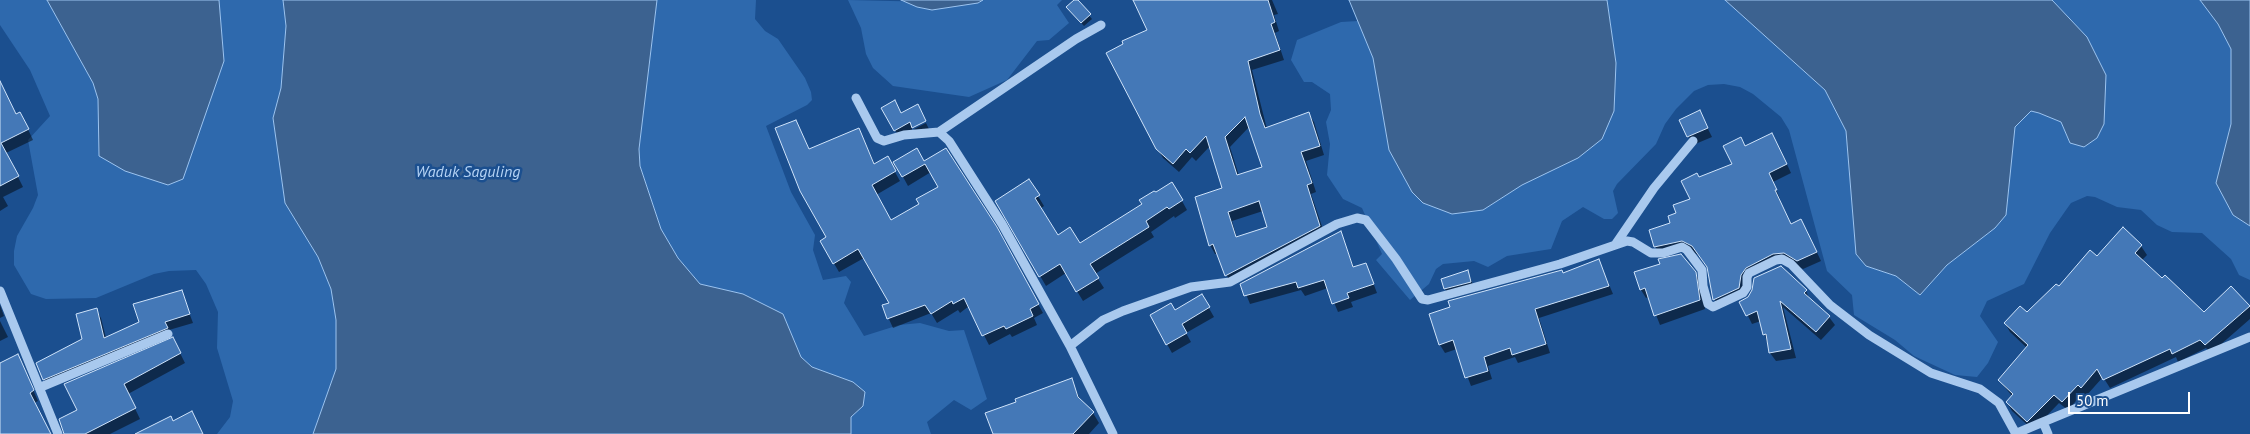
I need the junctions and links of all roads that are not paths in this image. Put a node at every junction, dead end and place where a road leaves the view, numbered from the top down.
1 (1101, 25) dead end
2 (856, 98) dead end
3 (939, 132) junction
4 (1693, 141) dead end
5 (1615, 245) junction
6 (0, 291) edge
7 (168, 334) dead end
8 (2250, 337) edge
9 (1070, 346) junction
10 (41, 387) junction
11 (2043, 422) junction
12 (58, 434) edge
13 (1113, 434) edge
14 (2015, 434) edge
15 (2048, 434) edge

1 - 3 street
2 - 3 street
3 - 9 street
4 - 5 street
5 - 9 street
5 - 14 street
6 - 10 street
7 - 10 street
8 - 11 street
9 - 13 street
10 - 12 street
11 - 14 street
11 - 15 street

